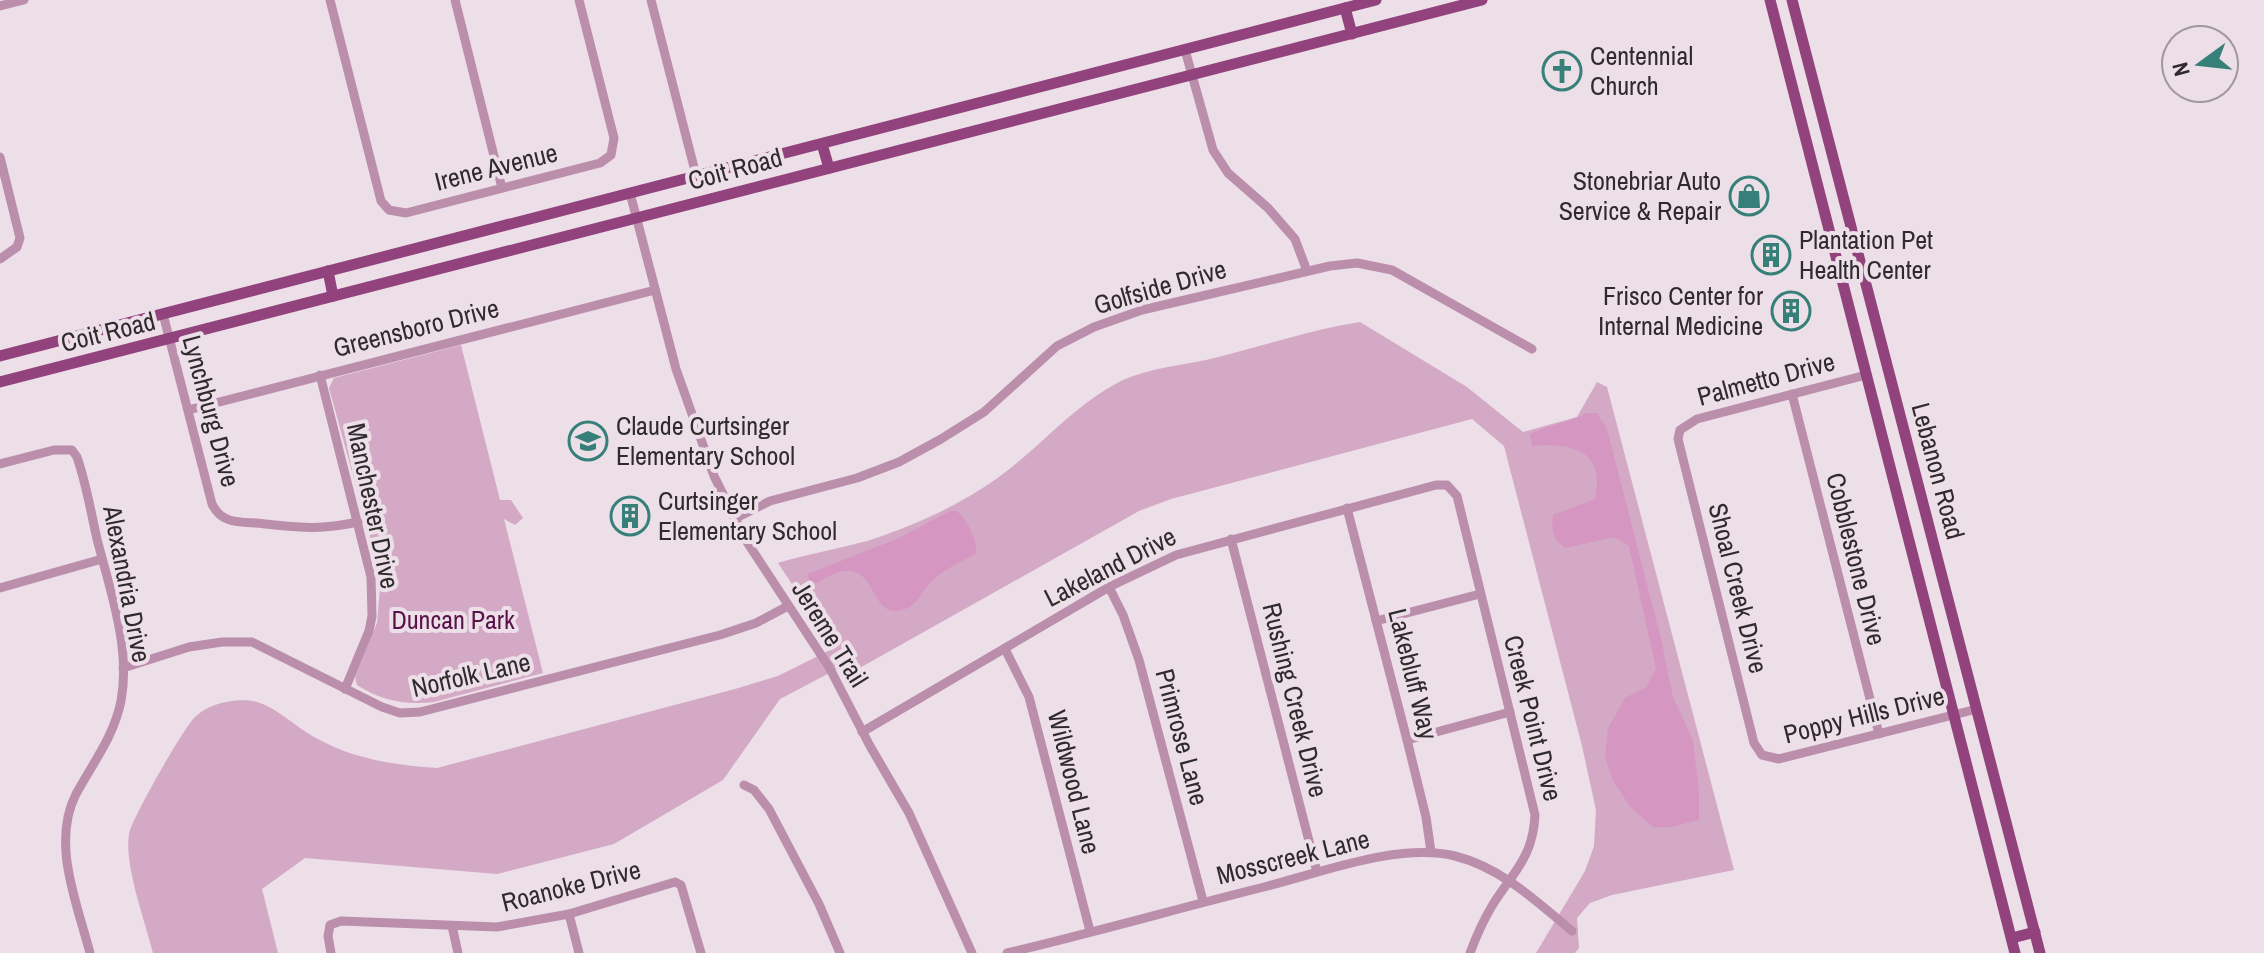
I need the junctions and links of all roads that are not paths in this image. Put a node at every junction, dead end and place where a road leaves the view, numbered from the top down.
1 (24, 0) edge
2 (330, 0) edge
3 (455, 0) edge
4 (579, 0) edge
5 (651, 0) edge
6 (1376, 0) edge
7 (1482, 0) edge
8 (1770, 0) edge
9 (1792, 0) edge
10 (0, 6) edge
11 (1345, 8) junction
12 (1352, 34) junction
13 (1185, 50) junction
14 (1191, 74) junction
15 (1819, 102) junction
16 (1797, 108) junction
17 (822, 144) junction
18 (0, 157) edge
19 (829, 168) junction
20 (696, 175) junction
21 (502, 188) junction
22 (630, 193) junction
23 (636, 218) junction
24 (0, 259) edge
25 (328, 271) junction
26 (1307, 271) junction
27 (655, 290) junction
28 (333, 296) junction
29 (163, 314) junction
30 (169, 339) junction
31 (1532, 349) dead end
32 (0, 356) edge
33 (1886, 361) junction
34 (320, 375) junction
35 (1866, 375) junction
36 (1890, 375) junction
37 (0, 382) edge
38 (1792, 394) junction
39 (188, 410) junction
40 (1680, 430) joint
41 (0, 464) edge
42 (1447, 485) joint
43 (1347, 508) junction
44 (734, 519) junction
45 (358, 522) junction
46 (1231, 539) junction
47 (102, 559) junction
48 (1109, 587) junction
49 (0, 588) edge
50 (1480, 594) junction
51 (788, 606) junction
52 (1376, 621) junction
53 (1005, 649) junction
54 (123, 668) junction
55 (345, 689) junction
56 (1977, 709) junction
57 (1510, 712) junction
58 (1954, 715) junction
59 (862, 732) junction
60 (1879, 734) junction
61 (1407, 740) junction
62 (1762, 755) joint
63 (744, 785) dead end
64 (1431, 852) junction
65 (1317, 872) junction
66 (1511, 881) junction
67 (1203, 901) junction
68 (569, 914) junction
69 (452, 926) junction
70 (1090, 931) junction
71 (1572, 931) dead end
72 (2035, 932) junction
73 (2012, 938) junction
74 (90, 953) edge
75 (331, 953) edge
76 (458, 953) edge
77 (579, 953) edge
78 (701, 953) edge
79 (840, 953) edge
80 (972, 953) edge
81 (1007, 953) edge
82 (1470, 953) edge
83 (2015, 953) edge
84 (2040, 953) edge

1 - 10 street
2 - 21 street, Irene Avenue
3 - 21 street
4 - 21 street, Irene Avenue
5 - 20 street
6 - 11 main road, Coit Road
7 - 12 main road, Coit Road
8 - 16 main road, Lebanon Road
9 - 15 main road, Lebanon Road
11 - 12 main road
11 - 13 main road, Coit Road
12 - 14 main road, Coit Road
13 - 14 street
13 - 17 main road, Coit Road
14 - 19 main road, Coit Road
14 - 26 street
15 - 16 main road
15 - 33 main road, Lebanon Road
16 - 35 main road, Lebanon Road
17 - 19 main road
17 - 20 main road, Coit Road
18 - 24 street
19 - 23 main road, Coit Road
20 - 22 main road, Coit Road
22 - 23 street, Jereme Trail
22 - 25 main road, Coit Road
23 - 27 street, Jereme Trail
23 - 28 main road, Coit Road
25 - 28 main road
25 - 29 main road, Coit Road
26 - 31 street, Golfside Drive
26 - 44 street, Golfside Drive
27 - 34 street, Greensboro Drive
27 - 44 street, Jereme Trail
28 - 30 main road, Coit Road
29 - 30 street, Lynchburg Drive
29 - 32 main road, Coit Road
30 - 37 main road, Coit Road
30 - 39 street, Lynchburg Drive
33 - 35 main road
33 - 36 main road, Lebanon Road
34 - 39 street, Greensboro Drive
34 - 45 street, Manchester Drive
35 - 36 main road
35 - 38 street, Palmetto Drive
35 - 58 main road, Lebanon Road
36 - 56 main road, Lebanon Road
38 - 40 street, Palmetto Drive
38 - 60 street, Cobblestone Drive
39 - 45 street, Lynchburg Drive
40 - 62 street, Shoal Creek Drive
41 - 47 street, Alexandria Drive
42 - 43 street, Lakeland Drive
42 - 50 street, Creek Point Drive
43 - 46 street, Lakeland Drive
43 - 52 street, Lakebluff Way
44 - 51 street, Jereme Trail
45 - 55 street, Manchester Drive
46 - 48 street, Lakeland Drive
46 - 65 street, Rushing Creek Drive
47 - 49 street
47 - 54 street, Alexandria Drive
48 - 53 street, Lakeland Drive
48 - 67 street, Primrose Lane
50 - 52 street
50 - 57 street, Creek Point Drive
51 - 55 street, Norfolk Lane
51 - 59 street, Jereme Trail
52 - 61 street, Lakebluff Way
53 - 59 street, Lakeland Drive
53 - 70 street, Wildwood Lane
54 - 55 street, Norfolk Lane
54 - 74 street, Alexandria Drive
56 - 58 street, Poppy Hills Drive
56 - 72 main road, Lebanon Road
57 - 61 street
57 - 66 street, Creek Point Drive
58 - 60 street, Poppy Hills Drive
58 - 73 main road, Lebanon Road
59 - 80 street, Jereme Trail
60 - 62 street, Poppy Hills Drive
61 - 64 street, Lakebluff Way
63 - 79 street
64 - 65 street, Mosscreek Lane
64 - 66 street, Mosscreek Lane
65 - 67 street, Mosscreek Lane
66 - 71 street, Mosscreek Lane
66 - 82 street, Creek Point Drive
67 - 70 street, Mosscreek Lane
68 - 69 street, Roanoke Drive
68 - 77 street
68 - 78 street, Roanoke Drive
69 - 75 street, Roanoke Drive
69 - 76 street
70 - 81 street, Mosscreek Lane
72 - 73 main road
72 - 84 main road, Lebanon Road
73 - 83 main road, Lebanon Road

